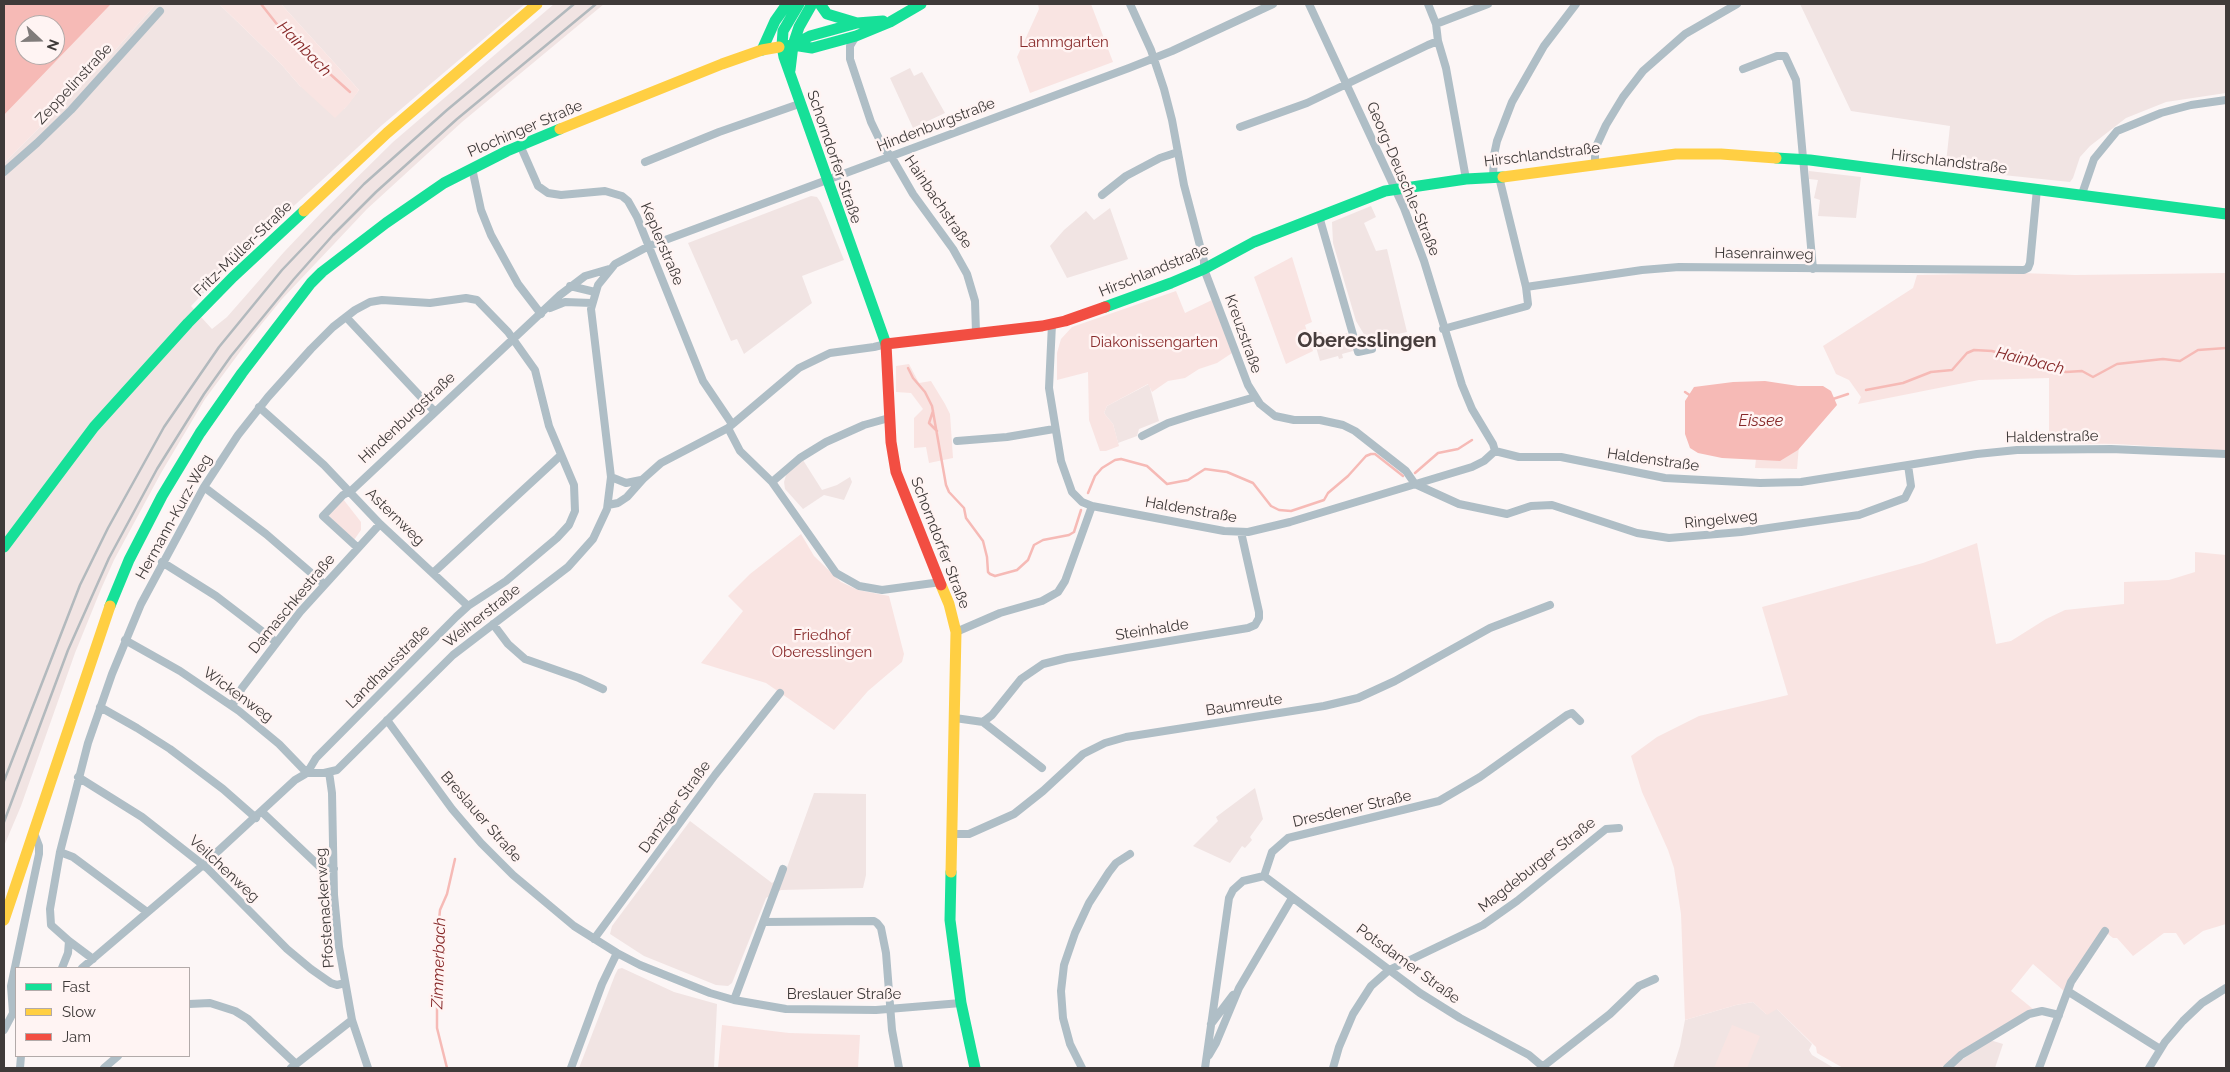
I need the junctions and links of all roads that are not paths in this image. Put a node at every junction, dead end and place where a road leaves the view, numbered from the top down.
1 (537, 4) edge
2 (787, 4) edge
3 (799, 4) edge
4 (812, 4) edge
5 (820, 4) edge
6 (921, 4) edge
7 (1130, 4) edge
8 (1273, 4) edge
9 (1309, 4) edge
10 (1428, 4) edge
11 (1488, 4) edge
12 (1576, 4) edge
13 (1737, 4) edge
14 (160, 11) dead end
15 (894, 20) junction
16 (857, 24) junction
17 (1436, 24) junction
18 (856, 36) junction
19 (1438, 41) junction
20 (788, 46) junction
21 (762, 50) junction
22 (1154, 58) junction
23 (1743, 69) dead end
24 (1346, 84) junction
25 (2226, 100) edge
26 (799, 104) junction
27 (1240, 127) dead end
28 (520, 145) junction
29 (1178, 152) junction
30 (891, 156) junction
31 (1803, 159) junction
32 (645, 162) dead end
33 (1595, 164) junction
34 (472, 168) junction
35 (4, 172) edge
36 (1496, 177) junction
37 (1466, 179) junction
38 (827, 181) junction
39 (1395, 189) junction
40 (2037, 189) junction
41 (2082, 194) junction
42 (1102, 195) dead end
43 (2226, 214) edge
44 (1319, 216) junction
45 (649, 246) junction
46 (609, 269) junction
47 (1204, 269) junction
48 (1813, 269) junction
49 (570, 286) junction
50 (1526, 287) junction
51 (595, 292) junction
52 (592, 303) junction
53 (543, 312) junction
54 (346, 317) junction
55 (1052, 324) junction
56 (976, 328) junction
57 (1443, 329) junction
58 (513, 338) junction
59 (886, 344) junction
60 (1372, 349) dead end
61 (1255, 397) junction
62 (259, 407) junction
63 (435, 412) junction
64 (889, 418) junction
65 (730, 426) junction
66 (1054, 429) junction
67 (1142, 436) dead end
68 (957, 441) dead end
69 (1495, 451) junction
70 (561, 454) junction
71 (2226, 454) edge
72 (1908, 465) junction
73 (611, 477) junction
74 (642, 479) junction
75 (772, 482) junction
76 (1415, 484) junction
77 (204, 487) junction
78 (351, 492) junction
79 (608, 505) junction
80 (1092, 506) junction
81 (1507, 514) joint
82 (380, 524) junction
83 (1242, 532) junction
84 (4, 546) edge
85 (358, 548) junction
86 (162, 562) junction
87 (433, 573) junction
88 (941, 582) junction
89 (324, 584) junction
90 (1550, 605) dead end
91 (468, 606) junction
92 (493, 624) junction
93 (956, 632) junction
94 (126, 640) junction
95 (276, 642) junction
96 (604, 689) dead end
97 (780, 694) dead end
98 (232, 706) junction
99 (100, 708) junction
100 (955, 718) junction
101 (387, 720) junction
102 (1580, 721) dead end
103 (983, 722) junction
104 (1042, 768) dead end
105 (329, 772) junction
106 (307, 773) junction
107 (78, 778) junction
108 (259, 814) junction
109 (1618, 828) dead end
110 (34, 833) junction
111 (951, 834) junction
112 (60, 852) junction
113 (1130, 854) dead end
114 (203, 865) junction
115 (334, 869) junction
116 (783, 869) dead end
117 (1264, 876) junction
118 (1292, 898) junction
119 (147, 912) junction
120 (4, 920) edge
121 (764, 922) junction
122 (2105, 931) dead end
123 (594, 939) junction
124 (69, 941) junction
125 (617, 953) junction
126 (93, 959) junction
127 (62, 967) edge
128 (83, 967) edge
129 (1389, 970) junction
130 (1655, 979) dead end
131 (345, 983) junction
132 (1239, 988) junction
133 (2226, 988) edge
134 (2069, 992) junction
135 (734, 1000) junction
136 (961, 1003) junction
137 (190, 1004) edge
138 (890, 1009) junction
139 (15, 1013) edge
140 (2059, 1015) junction
141 (352, 1020) junction
142 (1211, 1024) junction
143 (4, 1030) edge
144 (2160, 1049) junction
145 (117, 1057) edge
146 (1208, 1057) junction
147 (294, 1066) edge
148 (1541, 1067) edge
149 (104, 1068) edge
150 (368, 1068) edge
151 (571, 1068) edge
152 (899, 1068) edge
153 (975, 1068) edge
154 (1082, 1068) edge
155 (1205, 1068) edge
156 (1334, 1068) edge
157 (1947, 1068) edge
158 (2039, 1068) edge
159 (2149, 1068) edge

1 - 84 main road, Fritz-Müller-Straße
2 - 21 main road
3 - 20 main road
4 - 20 main road
5 - 16 main road
6 - 15 main road, Plochinger Straße
7 - 22 street, Kreuzstraße
8 - 22 street, Hindenburgstraße
9 - 24 street, Georg-Deuschle-Straße
10 - 17 street
11 - 17 street
12 - 36 street
13 - 33 street
14 - 35 street, Zeppelinstraße
15 - 16 main road, Plochinger Straße
15 - 18 main road, Plochinger Straße
16 - 20 main road, Plochinger Straße
17 - 19 street
18 - 20 main road, Plochinger Straße
18 - 30 street, Hainbachstraße
19 - 24 street
19 - 37 street
20 - 21 main road, Plochinger Straße
20 - 26 main road, Schorndorfer Straße
21 - 28 main road, Plochinger Straße
22 - 29 street, Kreuzstraße
22 - 30 street, Hindenburgstraße
23 - 31 street
24 - 27 street
24 - 39 street, Georg-Deuschle-Straße
25 - 41 street
26 - 32 street
26 - 38 main road, Schorndorfer Straße
28 - 34 main road, Plochinger Straße
28 - 45 street, Keplerstraße
29 - 42 street
29 - 47 street, Kreuzstraße
30 - 38 street, Hindenburgstraße
30 - 56 street, Hainbachstraße
31 - 33 main road, Hirschlandstraße
31 - 40 main road, Hirschlandstraße
31 - 48 street
33 - 36 main road, Hirschlandstraße
34 - 53 street
34 - 110 main road, Plochinger Straße
36 - 37 main road, Hirschlandstraße
36 - 50 street
37 - 39 main road, Hirschlandstraße
38 - 45 street, Hindenburgstraße
38 - 59 main road, Schorndorfer Straße
39 - 44 main road, Hirschlandstraße
39 - 57 street, Georg-Deuschle-Straße
40 - 41 main road, Hirschlandstraße
40 - 48 street, Hasenrainweg
41 - 43 main road, Hirschlandstraße
44 - 47 main road, Hirschlandstraße
44 - 60 street
45 - 46 street, Hindenburgstraße
45 - 65 street, Keplerstraße
46 - 49 street, Hindenburgstraße
46 - 51 street, Hindenburgstraße
47 - 55 main road, Hirschlandstraße
47 - 61 street, Kreuzstraße
48 - 50 street, Hasenrainweg
49 - 51 street
49 - 53 street, Hindenburgstraße
50 - 57 street
51 - 52 street, Hindenburgstraße
52 - 53 street, Hindenburgstraße
52 - 73 street, Weiherstraße
53 - 58 street, Hindenburgstraße
54 - 58 street, Hermann-Kurz-Weg
54 - 62 street, Hermann-Kurz-Weg
54 - 63 street
55 - 56 main road, Hirschlandstraße
55 - 66 street
56 - 59 main road, Hirschlandstraße
57 - 69 street, Georg-Deuschle-Straße
58 - 63 street, Hindenburgstraße
58 - 70 street, Landhausstraße
59 - 64 main road, Schorndorfer Straße
59 - 65 street
61 - 67 street
61 - 76 street, Kreuzstraße
62 - 77 street, Hermann-Kurz-Weg
62 - 78 street, Asternweg
63 - 78 street, Hindenburgstraße
64 - 75 street
64 - 88 main road, Schorndorfer Straße
65 - 74 street
65 - 75 street, Keplerstraße
66 - 68 street
66 - 80 street
69 - 72 street, Haldenstraße
69 - 76 street, Haldenstraße
70 - 87 street
70 - 91 street, Landhausstraße
71 - 72 street, Haldenstraße
72 - 81 street, Ringelweg
73 - 74 street
73 - 79 street, Weiherstraße
74 - 79 street
75 - 88 street, Keplerstraße
76 - 81 street, Kreuzstraße
76 - 83 street, Haldenstraße
77 - 86 street, Hermann-Kurz-Weg
77 - 89 street
78 - 82 street, Asternweg
78 - 85 street, Hindenburgstraße
79 - 92 street, Weiherstraße
80 - 83 street, Haldenstraße
80 - 93 street
82 - 85 street, Damaschkestraße
82 - 87 street, Asternweg
83 - 103 street, Steinhalde
85 - 89 street, Damaschkestraße
86 - 94 street, Hermann-Kurz-Weg
86 - 95 street
87 - 91 street, Asternweg
88 - 93 main road, Schorndorfer Straße
89 - 95 street, Damaschkestraße
90 - 111 street, Baumreute
91 - 106 street, Landhausstraße
92 - 96 street
92 - 101 street, Weiherstraße
93 - 100 main road, Schorndorfer Straße
94 - 98 street, Wickenweg
94 - 99 street, Hermann-Kurz-Weg
95 - 98 street, Damaschkestraße
97 - 123 street, Danziger Straße
98 - 106 street, Wickenweg
99 - 107 street, Hermann-Kurz-Weg
99 - 108 street
100 - 103 street
100 - 111 main road, Schorndorfer Straße
101 - 105 street, Weiherstraße
101 - 123 street, Breslauer Straße
102 - 117 street, Dresdener Straße
103 - 104 street
105 - 106 street
105 - 115 street, Pfostenackerweg
106 - 108 street, Landhausstraße
107 - 112 street, Hermann-Kurz-Weg
107 - 114 street, Veilchenweg
108 - 114 street, Landhausstraße
108 - 115 street
109 - 129 street, Magdeburger Straße
110 - 120 main road, Plochinger Straße
110 - 139 street
111 - 136 main road, Schorndorfer Straße
112 - 119 street
112 - 124 street, Hermann-Kurz-Weg
113 - 154 street
114 - 119 street, Landhausstraße
114 - 131 street, Veilchenweg
115 - 131 street, Pfostenackerweg
116 - 121 street
117 - 118 street, Potsdamer Straße
117 - 142 street
118 - 129 street, Potsdamer Straße
118 - 132 street
119 - 126 street, Landhausstraße
121 - 135 street
121 - 138 street
122 - 134 street
123 - 125 street, Breslauer Straße
124 - 126 street, Hermann-Kurz-Weg
124 - 127 street
125 - 135 street, Breslauer Straße
125 - 151 street
126 - 128 street, Landhausstraße
129 - 148 street, Potsdamer Straße
129 - 156 street, Magdeburger Straße
130 - 148 street
131 - 141 street, Pfostenackerweg
132 - 142 street
132 - 146 street
133 - 144 street
134 - 140 street
134 - 144 street
135 - 138 street, Breslauer Straße
136 - 138 street, Breslauer Straße
136 - 153 main road, Schorndorfer Straße
137 - 147 street
138 - 152 street
139 - 143 street
140 - 157 street
140 - 158 street
141 - 147 street
141 - 150 street, Pfostenackerweg
142 - 146 street
144 - 159 street
145 - 149 street
146 - 155 street

